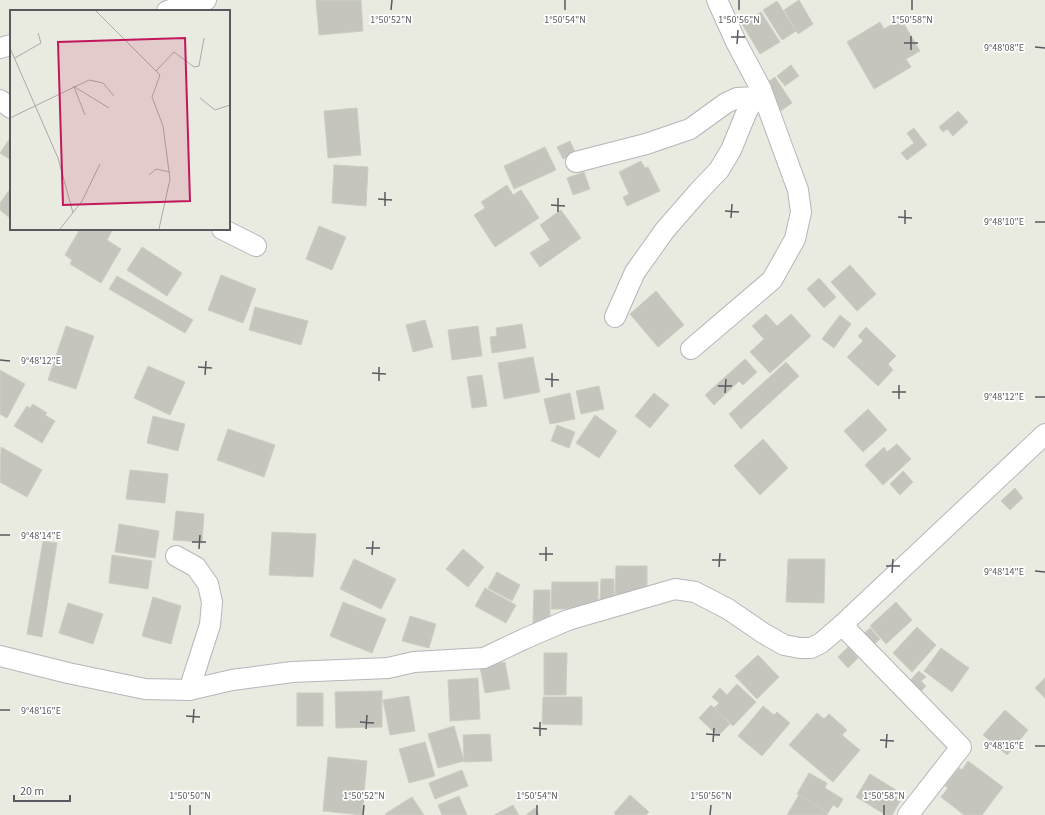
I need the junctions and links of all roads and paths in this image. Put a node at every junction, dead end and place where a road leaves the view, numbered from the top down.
1 (206, 0) edge
2 (717, 0) edge
3 (171, 10) edge
4 (10, 45) edge
5 (0, 48) edge
6 (759, 93) junction
7 (0, 100) edge
8 (10, 107) edge
9 (576, 162) dead end
10 (224, 230) edge
11 (256, 246) dead end
12 (615, 317) dead end
13 (691, 349) dead end
14 (1045, 434) edge
15 (176, 556) dead end
16 (842, 624) junction
17 (0, 656) edge
18 (188, 690) junction
19 (908, 815) edge

1 - 3 street
2 - 6 street
4 - 5 street
6 - 9 street
6 - 12 street
6 - 13 street
7 - 8 street
10 - 11 street
14 - 16 street
15 - 18 street
16 - 18 street
16 - 19 street
17 - 18 street

